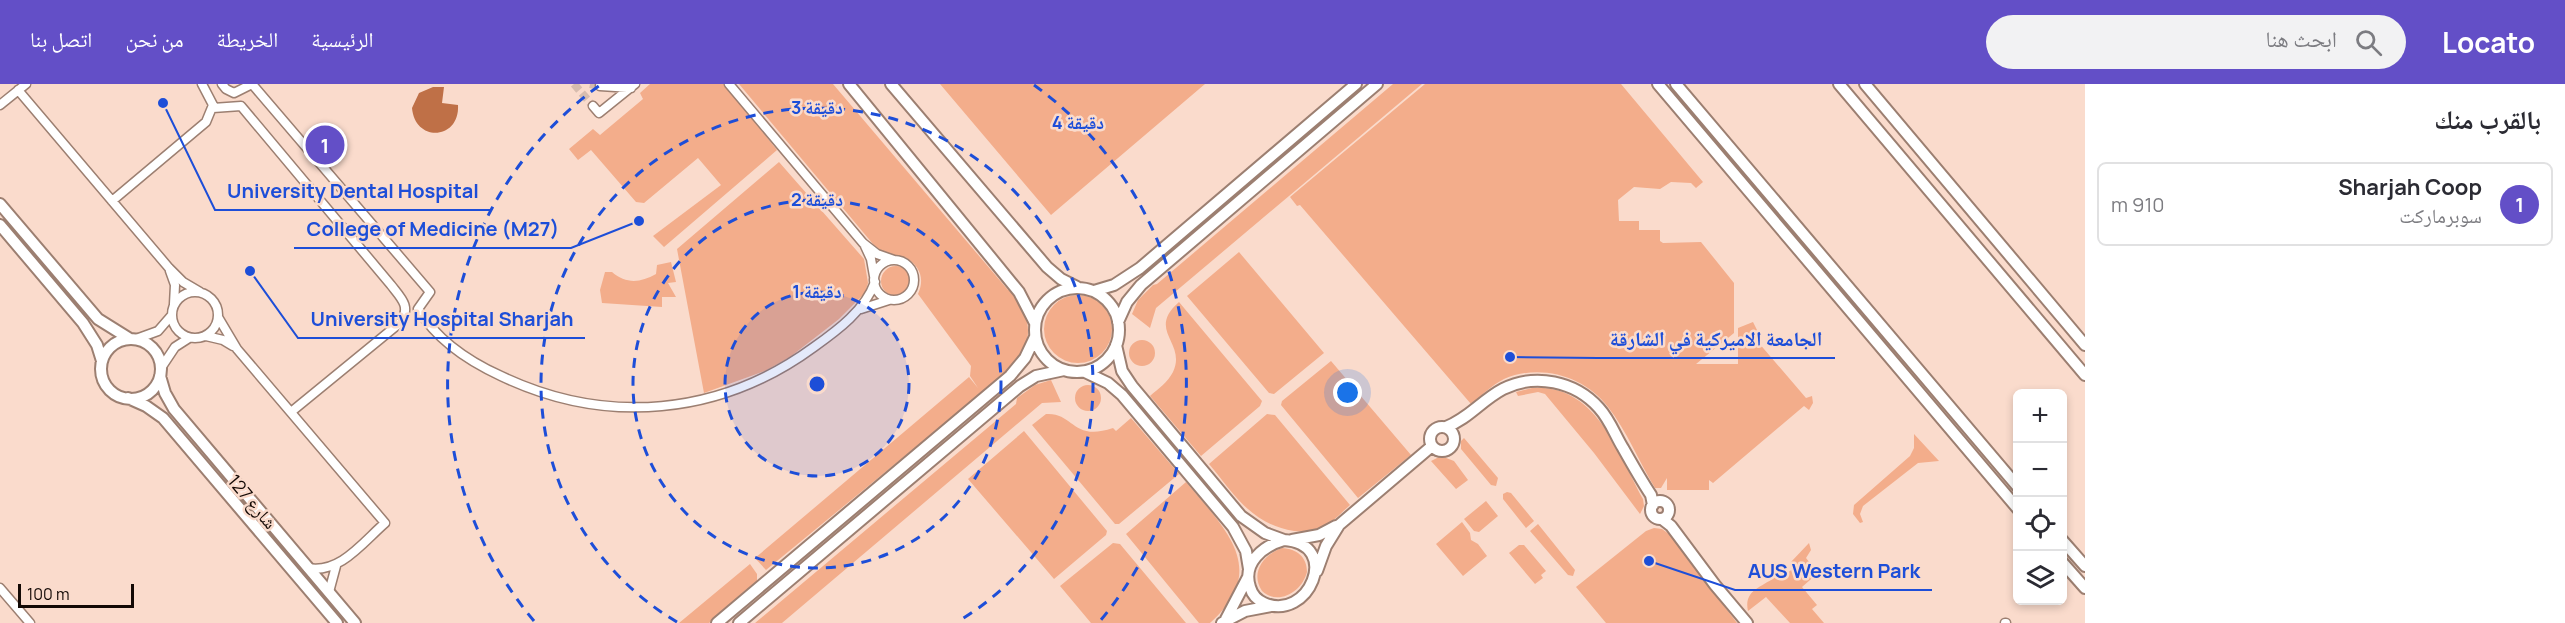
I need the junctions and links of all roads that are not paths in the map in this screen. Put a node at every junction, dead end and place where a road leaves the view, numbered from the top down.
1 (202, 84) edge
2 (222, 84) edge
3 (729, 84) edge
4 (849, 84) edge
5 (891, 84) edge
6 (1356, 84) edge
7 (1377, 84) edge
8 (1658, 84) edge
9 (1676, 84) edge
10 (1839, 84) edge
11 (1865, 84) edge
12 (600, 86) dead end
13 (633, 86) edge
14 (22, 87) edge
15 (0, 105) edge
16 (593, 106) dead end
17 (213, 108) junction
18 (112, 201) junction
19 (0, 204) edge
20 (0, 225) edge
21 (863, 243) junction
22 (894, 260) junction
23 (169, 268) junction
24 (874, 279) junction
25 (1077, 287) junction
26 (1094, 291) junction
27 (200, 292) junction
28 (891, 300) junction
29 (174, 304) junction
30 (856, 312) junction
31 (171, 316) junction
32 (218, 317) junction
33 (1118, 322) junction
34 (1035, 323) junction
35 (1863, 327) junction
36 (206, 336) junction
37 (189, 338) junction
38 (1035, 338) junction
39 (133, 339) junction
40 (1893, 340) junction
41 (1116, 345) junction
42 (2085, 345) edge
43 (237, 349) junction
44 (102, 361) junction
45 (1064, 370) junction
46 (160, 372) junction
47 (1085, 372) junction
48 (2085, 375) edge
49 (1132, 386) junction
50 (1122, 395) junction
51 (128, 398) junction
52 (291, 412) junction
53 (1463, 420) junction
54 (1446, 427) junction
55 (1454, 437) junction
56 (1432, 446) junction
57 (2013, 481) edge
58 (2013, 502) edge
59 (1340, 525) junction
60 (1288, 540) junction
61 (2067, 546) edge
62 (336, 566) junction
63 (2085, 566) edge
64 (308, 568) junction
65 (2067, 568) edge
66 (1249, 573) junction
67 (1315, 574) junction
68 (0, 588) edge
69 (2085, 588) edge
70 (328, 592) junction
71 (1274, 606) junction
72 (1224, 622) edge
73 (30, 623) edge
74 (337, 623) edge
75 (355, 623) edge
76 (717, 623) edge
77 (739, 623) edge
78 (1747, 623) edge

1 - 17 street
2 - 30 street
3 - 21 street
4 - 34 street
5 - 25 street
6 - 26 street
7 - 33 street
8 - 35 street
9 - 40 street
10 - 48 street
11 - 42 street
12 - 13 street
13 - 16 street
14 - 15 street
14 - 18 street
17 - 18 street
17 - 52 street
18 - 23 street
19 - 39 street
20 - 44 street
21 - 22 street
21 - 24 street
22 - 24 street
22 - 28 street
23 - 27 street
23 - 29 street
24 - 28 street
24 - 30 street
25 - 26 street
25 - 34 street
26 - 33 street
27 - 29 street
27 - 32 street
28 - 30 street
29 - 31 street
31 - 37 street
31 - 39 street
32 - 36 street
32 - 43 street
33 - 41 street
34 - 38 street
35 - 40 street
35 - 58 street
36 - 37 street
36 - 43 street
37 - 46 street
38 - 45 street
38 - 76 street
39 - 44 street
39 - 46 street
40 - 57 street
41 - 47 street
41 - 49 street
43 - 52 street
44 - 51 street
45 - 47 street
45 - 77 street
46 - 51 street
46 - 64 street, شارع 127
47 - 50 street
49 - 50 street
49 - 60 street
50 - 66 street
51 - 74 street, شارع 127
52 - 62 street
53 - 54 street
53 - 55 street
53 - 78 street
54 - 55 street
54 - 56 street
55 - 56 street
56 - 59 street
59 - 60 street
59 - 67 street
60 - 66 street
60 - 67 street
61 - 63 street
62 - 64 street
62 - 70 street
64 - 70 street, شارع 127
65 - 69 street
66 - 71 street
66 - 72 street
67 - 71 street
68 - 73 street
70 - 75 street, شارع 127
71 - 72 street

